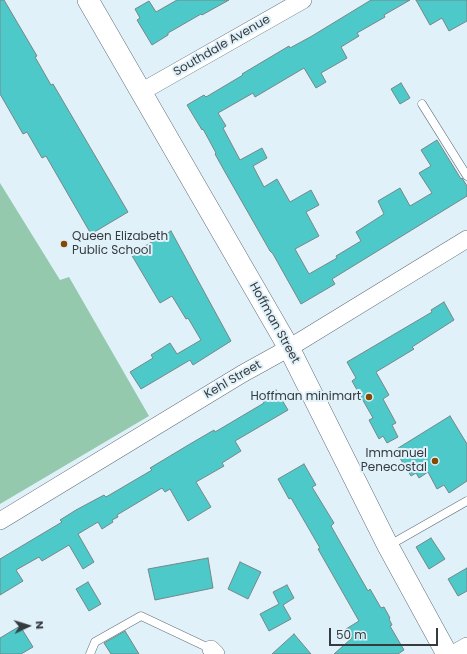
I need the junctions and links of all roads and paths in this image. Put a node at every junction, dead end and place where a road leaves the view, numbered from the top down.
1 (88, 0) edge
2 (303, 0) edge
3 (141, 92) junction
4 (422, 104) dead end
5 (467, 176) edge
6 (467, 239) edge
7 (289, 348) junction
8 (467, 501) edge
9 (0, 521) edge
10 (388, 546) junction
11 (467, 646) edge
12 (211, 652) edge
13 (90, 654) edge
14 (447, 654) edge
15 (453, 654) edge

1 - 3 street, Hoffman Street
2 - 3 street, Southdale Avenue
3 - 7 street, Hoffman Street
4 - 5 lane
6 - 7 street, Kehl Street
7 - 9 street, Kehl Street
7 - 10 street, Hoffman Street
8 - 10 lane
10 - 14 street, Hoffman Street
11 - 15 street
12 - 13 lane

